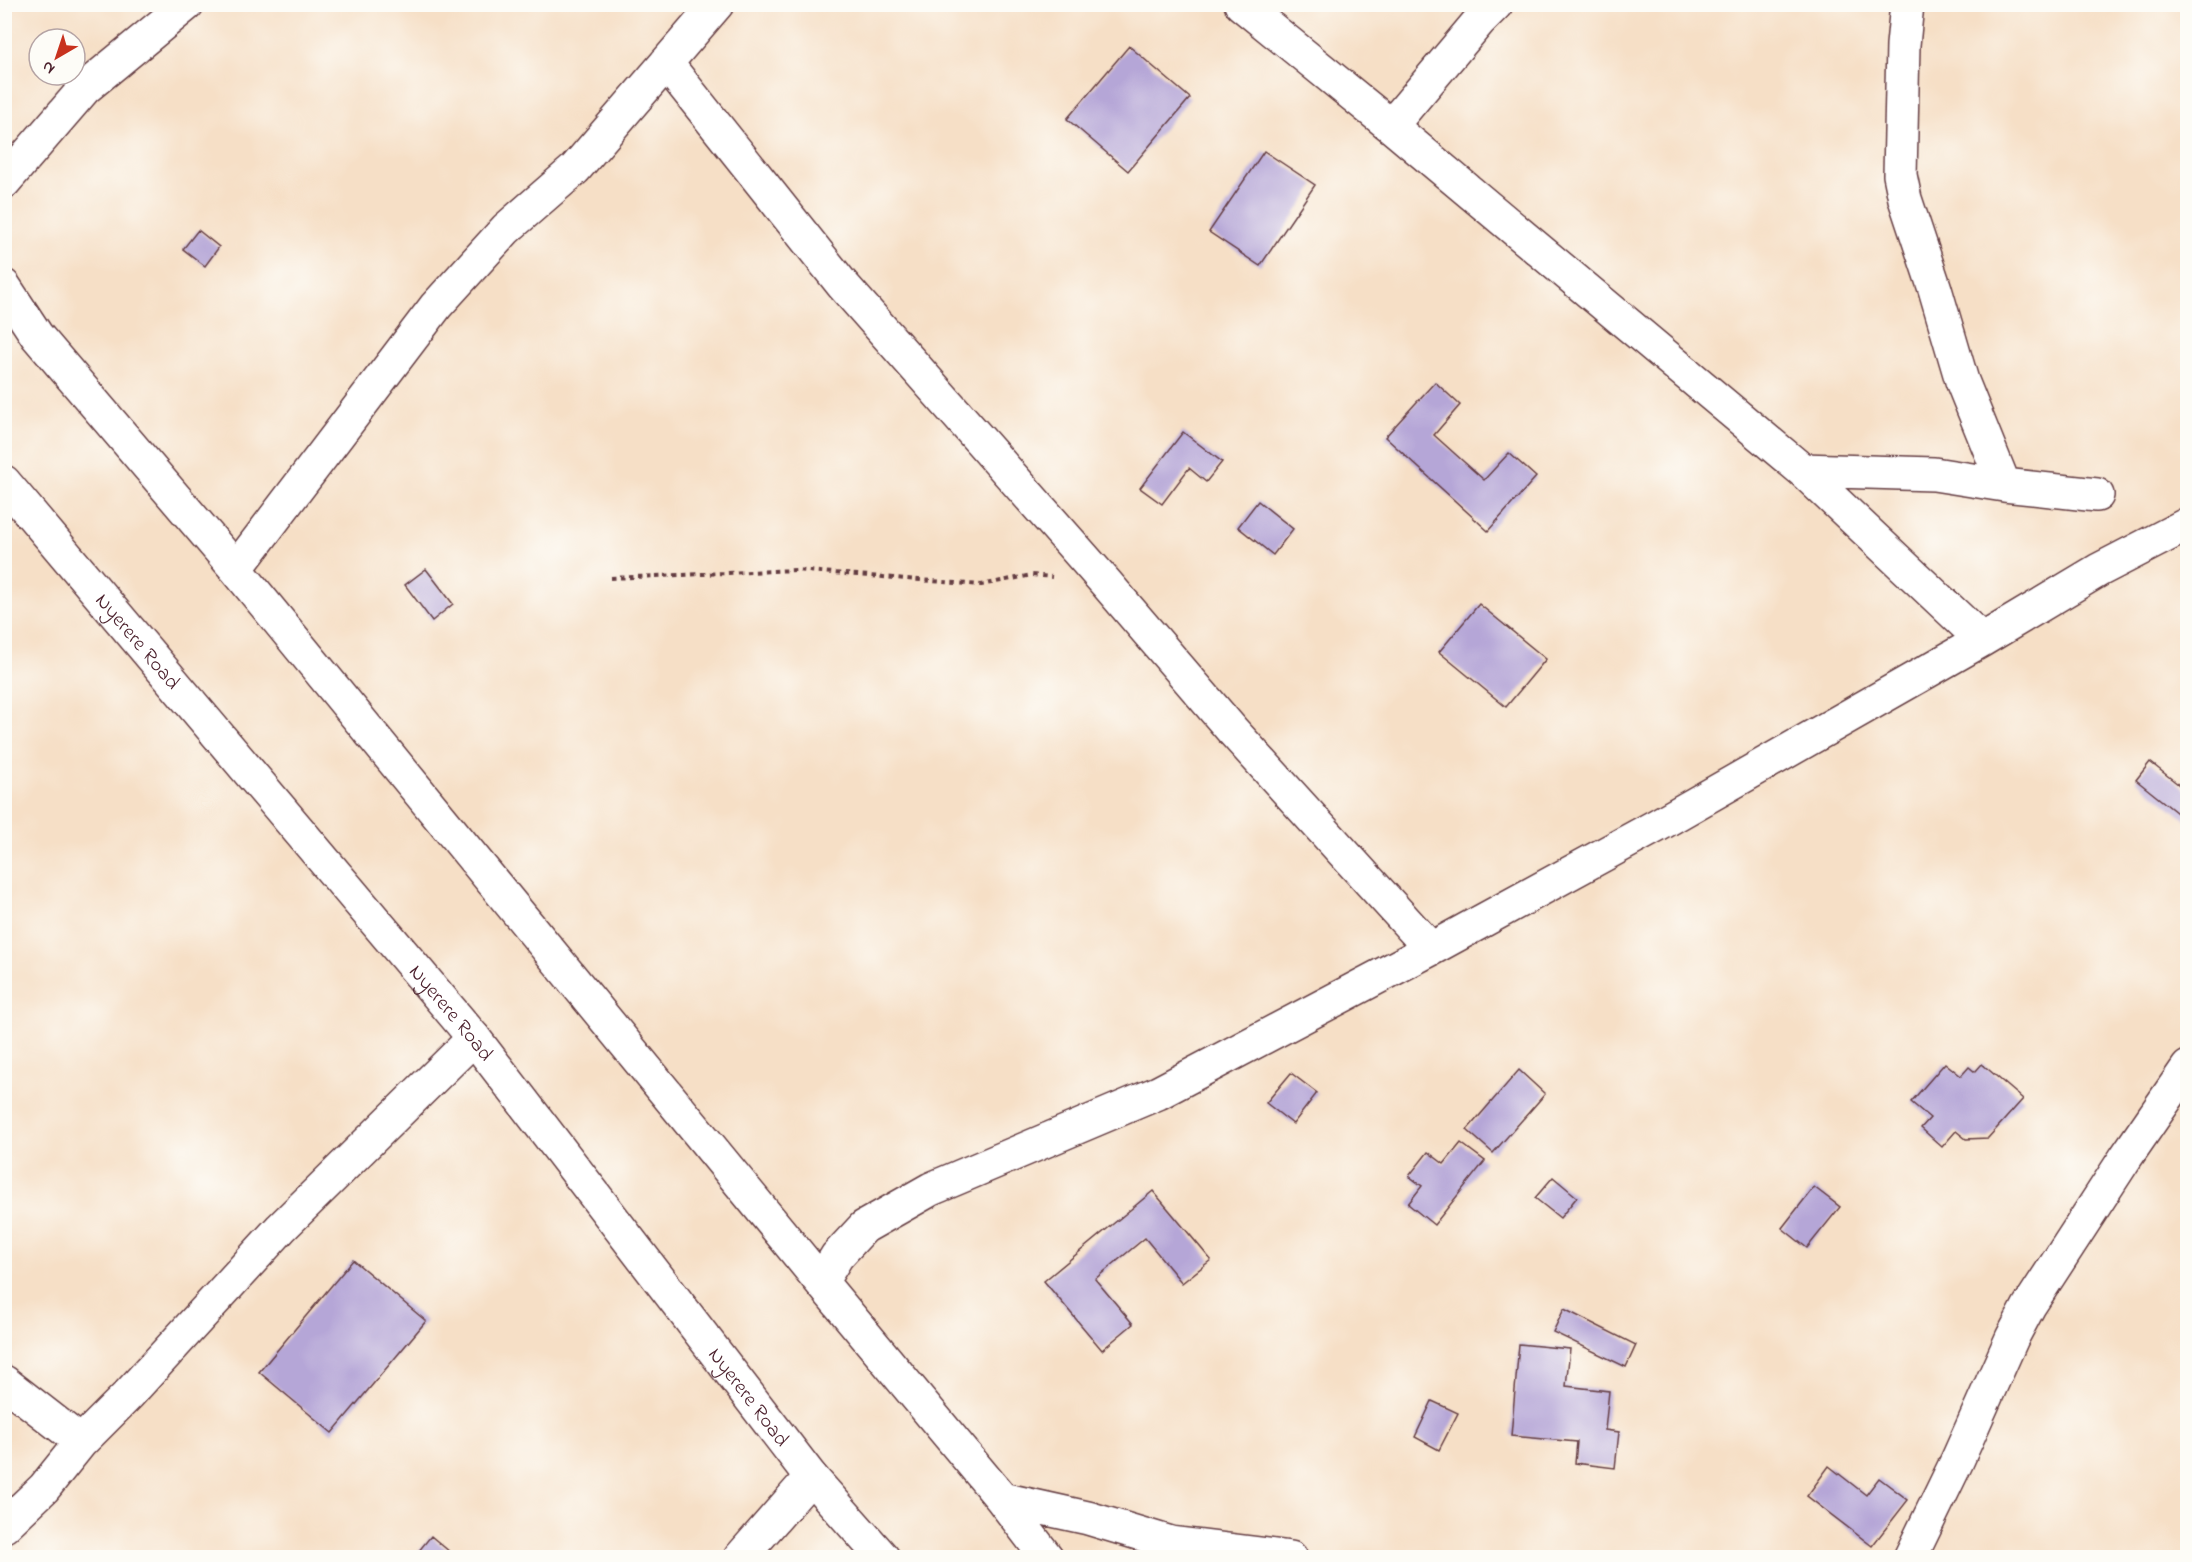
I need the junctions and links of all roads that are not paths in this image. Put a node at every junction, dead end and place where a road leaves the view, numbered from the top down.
1 (187, 4) edge
2 (717, 4) edge
3 (1241, 4) edge
4 (1496, 4) edge
5 (1907, 4) edge
6 (666, 63) junction
7 (1391, 126) junction
8 (4, 182) edge
9 (4, 286) edge
10 (1802, 470) junction
11 (4, 482) edge
12 (2004, 485) junction
13 (2097, 495) dead end
14 (2184, 531) edge
15 (236, 569) junction
16 (1982, 640) junction
17 (1431, 949) junction
18 (474, 1038) junction
19 (2187, 1067) edge
20 (821, 1282) junction
21 (4, 1382) edge
22 (81, 1442) junction
23 (811, 1477) junction
24 (1002, 1499) junction
25 (4, 1526) edge
26 (740, 1557) edge
27 (883, 1557) edge
28 (1047, 1557) edge
29 (1291, 1557) edge
30 (1910, 1557) edge

1 - 8 main road
2 - 6 main road
3 - 7 main road
4 - 7 main road
5 - 12 main road
6 - 15 main road
6 - 17 main road
7 - 10 main road
9 - 15 main road
10 - 12 main road
10 - 16 main road
11 - 18 main road, Nyerere Road
12 - 13 main road
14 - 16 main road
15 - 20 main road
16 - 17 main road
17 - 20 main road
18 - 22 main road
18 - 23 main road, Nyerere Road
19 - 30 main road
20 - 24 main road
21 - 22 main road
22 - 25 main road
23 - 26 main road
23 - 27 main road, Nyerere Road
24 - 28 main road
24 - 29 main road

